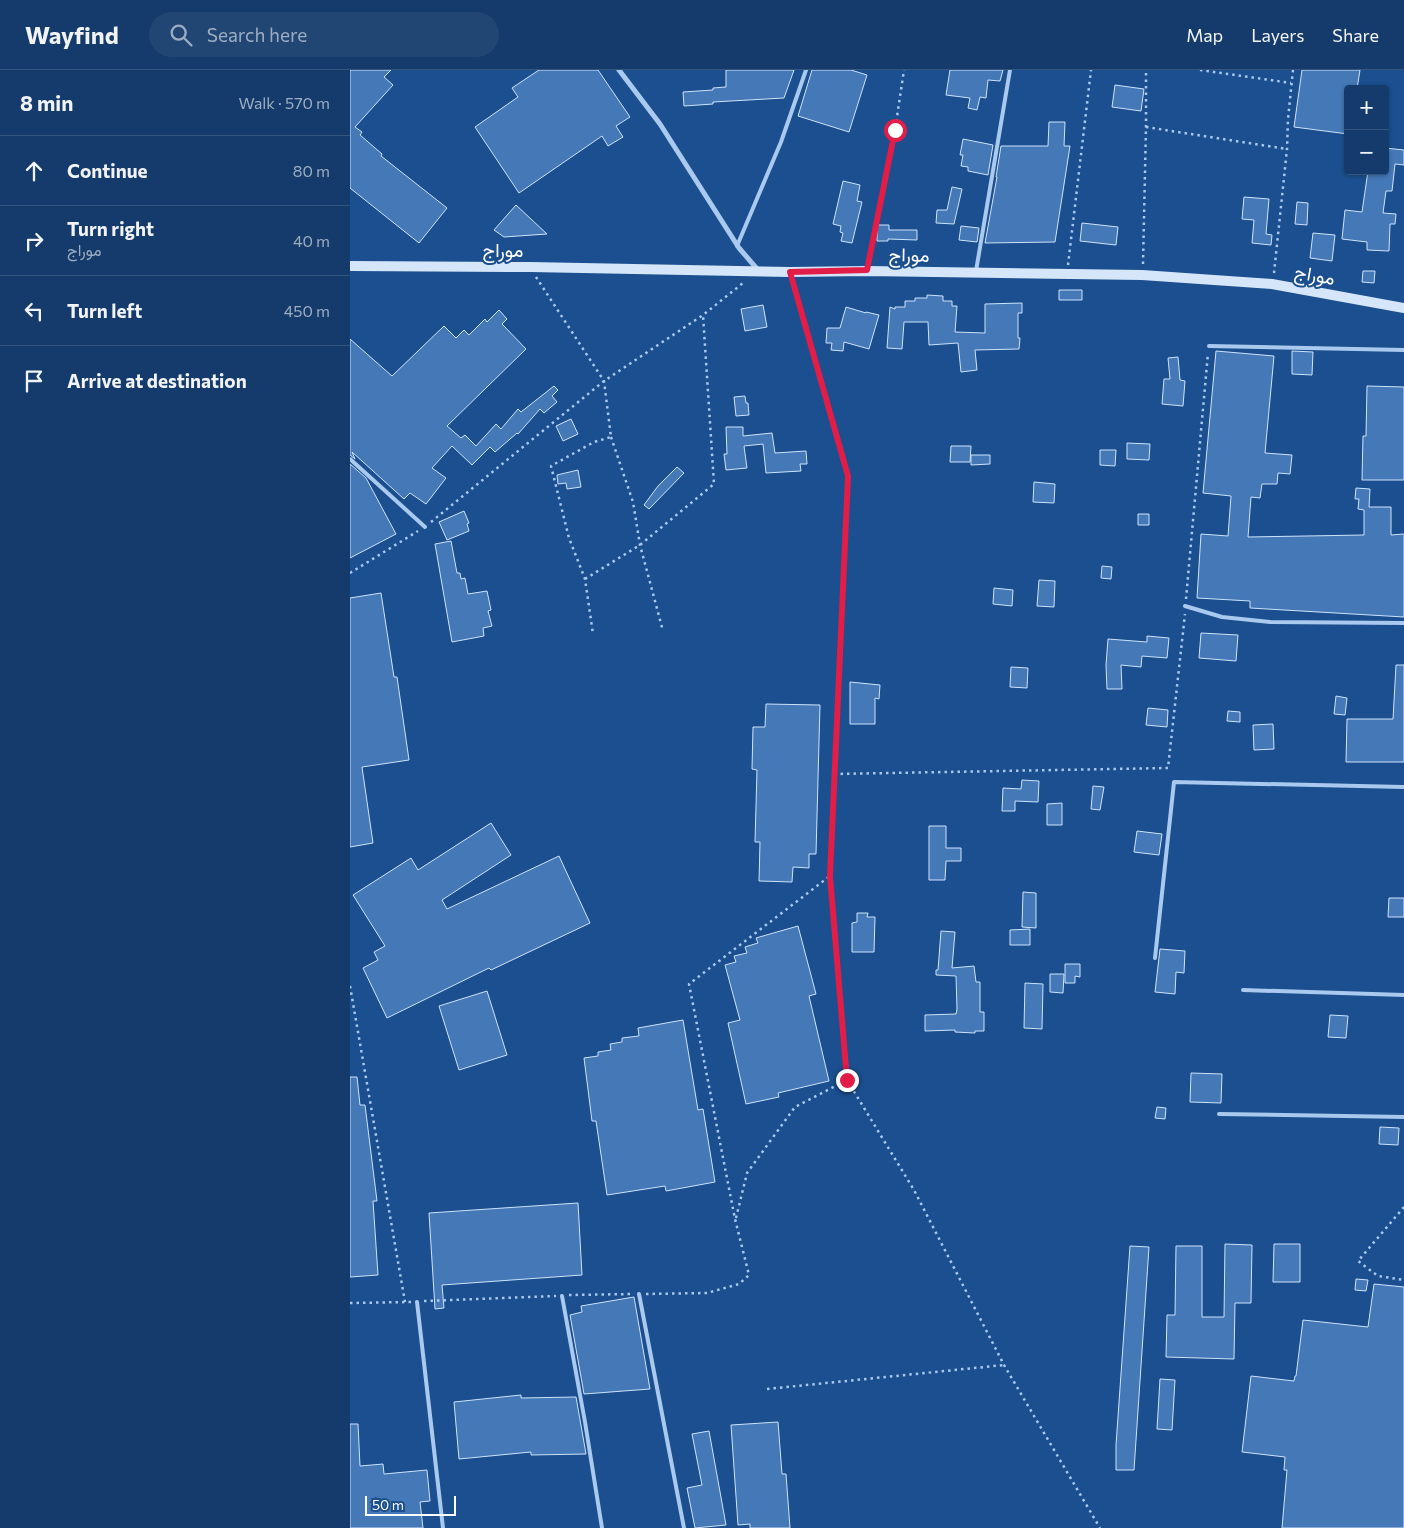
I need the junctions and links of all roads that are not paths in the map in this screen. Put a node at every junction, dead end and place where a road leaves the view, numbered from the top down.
1 (619, 70) edge
2 (806, 70) edge
3 (1010, 70) edge
4 (737, 246) junction
5 (350, 266) edge
6 (758, 271) junction
7 (975, 273) junction
8 (1404, 308) edge
9 (1208, 346) road end
10 (1404, 350) edge
11 (350, 459) edge
12 (425, 527) road end
13 (1185, 606) road end
14 (1404, 623) edge
15 (1404, 787) edge
16 (1155, 958) dead end
17 (1243, 990) dead end
18 (1404, 995) edge
19 (1219, 1114) dead end
20 (1404, 1117) edge
21 (638, 1294) road end
22 (562, 1296) road end
23 (417, 1302) road end
24 (443, 1528) edge
25 (602, 1528) edge
26 (684, 1528) edge

1 - 4 street
2 - 4 lane
3 - 7 lane
4 - 6 street
5 - 6 main road, موراج
6 - 7 main road, موراج
7 - 8 main road, موراج
9 - 10 lane
11 - 12 lane
13 - 14 lane
15 - 16 lane
17 - 18 lane
19 - 20 lane
21 - 26 lane
22 - 25 lane
23 - 24 lane

